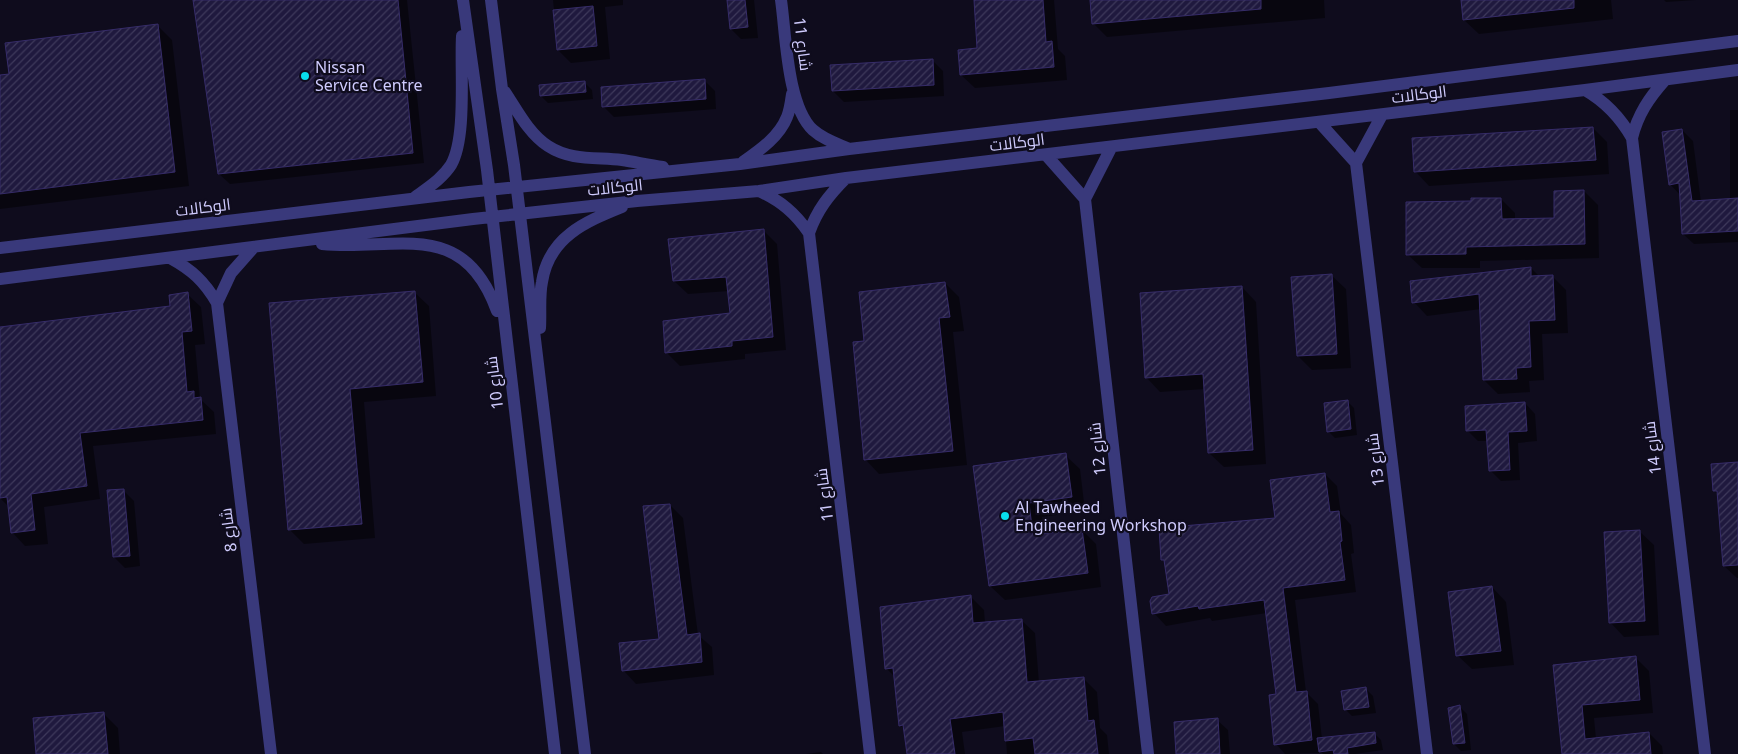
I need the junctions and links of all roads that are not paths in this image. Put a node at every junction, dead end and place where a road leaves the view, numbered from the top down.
1 (491, 0) edge
2 (781, 0) edge
3 (464, 4) edge
4 (1738, 42) edge
5 (1738, 70) edge
6 (1665, 80) junction
7 (502, 89) junction
8 (1585, 90) junction
9 (793, 92) junction
10 (1382, 115) junction
11 (1319, 122) junction
12 (1632, 138) junction
13 (1111, 148) junction
14 (848, 149) junction
15 (1046, 155) junction
16 (1356, 163) junction
17 (740, 164) junction
18 (678, 170) junction
19 (846, 178) junction
20 (516, 188) junction
21 (489, 190) junction
22 (759, 191) junction
23 (412, 199) junction
24 (1085, 200) junction
25 (637, 201) junction
26 (520, 214) junction
27 (492, 217) junction
28 (809, 232) junction
29 (300, 242) junction
30 (254, 247) junction
31 (0, 248) edge
32 (170, 258) junction
33 (0, 279) edge
34 (218, 303) junction
35 (504, 329) junction
36 (539, 366) junction
37 (271, 754) edge
38 (555, 754) edge
39 (585, 754) edge
40 (870, 754) edge
41 (1148, 754) edge
42 (1427, 754) edge
43 (1704, 754) edge

1 - 7 street
2 - 9 street, شارع 11
3 - 21 street, شارع 10
3 - 23 street, شارع 10
4 - 14 street, الوكالات
5 - 6 street, الوكالات
6 - 8 street, الوكالات
6 - 12 street, شارع 14
7 - 18 street, الوكالات
7 - 20 street
8 - 10 street, الوكالات
8 - 12 street, شارع 14
9 - 14 street, شارع 11
9 - 17 street, شارع 11
10 - 11 street, الوكالات
10 - 16 street
11 - 13 street, الوكالات
11 - 16 street
12 - 43 street, شارع 14
13 - 15 street, الوكالات
13 - 24 street
14 - 17 street, الوكالات
15 - 19 street, الوكالات
15 - 24 street
16 - 42 street, شارع 13
17 - 18 street, الوكالات
18 - 20 street, الوكالات
19 - 22 street, الوكالات
19 - 28 street
20 - 21 street, الوكالات
20 - 26 street
21 - 23 street, الوكالات
21 - 27 street, شارع 10
22 - 25 street, الوكالات
22 - 28 street
23 - 31 street, الوكالات
24 - 41 street, شارع 12
25 - 26 street, الوكالات
25 - 36 street
26 - 27 street, الوكالات
26 - 36 street
27 - 29 street, الوكالات
27 - 35 street, شارع 10
28 - 40 street, شارع 11
29 - 30 street, الوكالات
29 - 35 street, الوكالات
30 - 32 street, الوكالات
30 - 34 street
32 - 33 street, الوكالات
32 - 34 street, شارع 8
34 - 37 street, شارع 8
35 - 38 street, شارع 10
36 - 39 street

